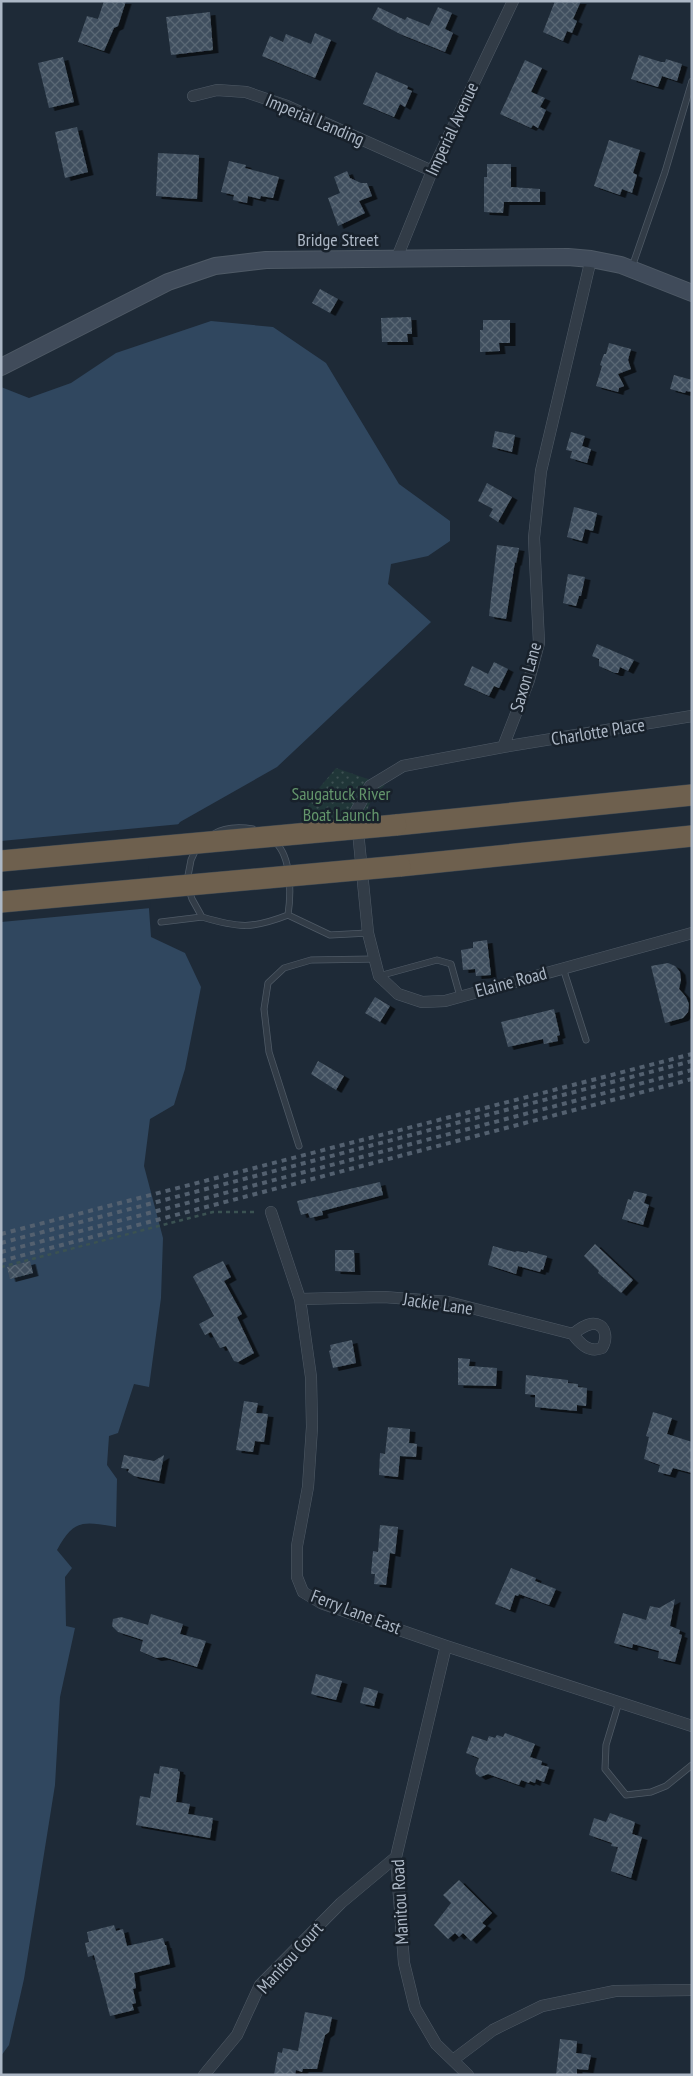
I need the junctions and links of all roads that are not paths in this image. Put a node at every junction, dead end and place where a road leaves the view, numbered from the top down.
1 (513, 1) edge
2 (692, 81) edge
3 (193, 96) dead end
4 (432, 171) junction
5 (590, 258) junction
6 (396, 260) junction
7 (631, 268) junction
8 (692, 293) edge
9 (1, 367) edge
10 (692, 716) edge
11 (504, 747) junction
12 (692, 795) edge
13 (692, 836) edge
14 (1, 861) edge
15 (1, 902) edge
16 (288, 915) junction
17 (202, 917) junction
18 (161, 922) dead end
19 (368, 933) junction
20 (692, 933) edge
21 (375, 959) junction
22 (563, 968) junction
23 (379, 976) junction
24 (460, 996) junction
25 (586, 1040) dead end
26 (299, 1146) dead end
27 (271, 1212) road end
28 (300, 1299) junction
29 (573, 1334) dead end
30 (446, 1646) junction
31 (619, 1702) junction
32 (692, 1726) edge
33 (692, 1765) edge
34 (396, 1857) junction
35 (692, 1990) edge
36 (452, 2060) junction
37 (204, 2075) edge
38 (468, 2075) edge

1 - 4 street, Imperial Avenue
2 - 7 lane
3 - 4 street, Imperial Landing
4 - 6 street, Imperial Avenue
5 - 6 main road, Bridge Street
5 - 7 main road, Bridge Street
5 - 11 street, Saxon Lane
6 - 9 main road, Bridge Street
7 - 8 main road, Bridge Street
10 - 11 street, Charlotte Place
11 - 19 street
12 - 14 highway, bridge
13 - 15 highway, bridge
16 - 17 lane
16 - 17 lane
16 - 19 lane
17 - 18 lane
19 - 21 street
20 - 22 street, Elaine Road
21 - 23 street
21 - 26 lane
22 - 24 street, Elaine Road
22 - 25 lane
23 - 24 street, Elaine Road
23 - 24 lane
27 - 28 street, Ferry Lane East
28 - 29 street, Jackie Lane
28 - 30 street, Ferry Lane East
30 - 31 street, Ferry Lane East
30 - 34 street, Manitou Road
31 - 32 street, Ferry Lane East
31 - 33 lane
34 - 36 street, Manitou Road
34 - 37 street, Manitou Court
35 - 36 street
36 - 38 street, Manitou Road

